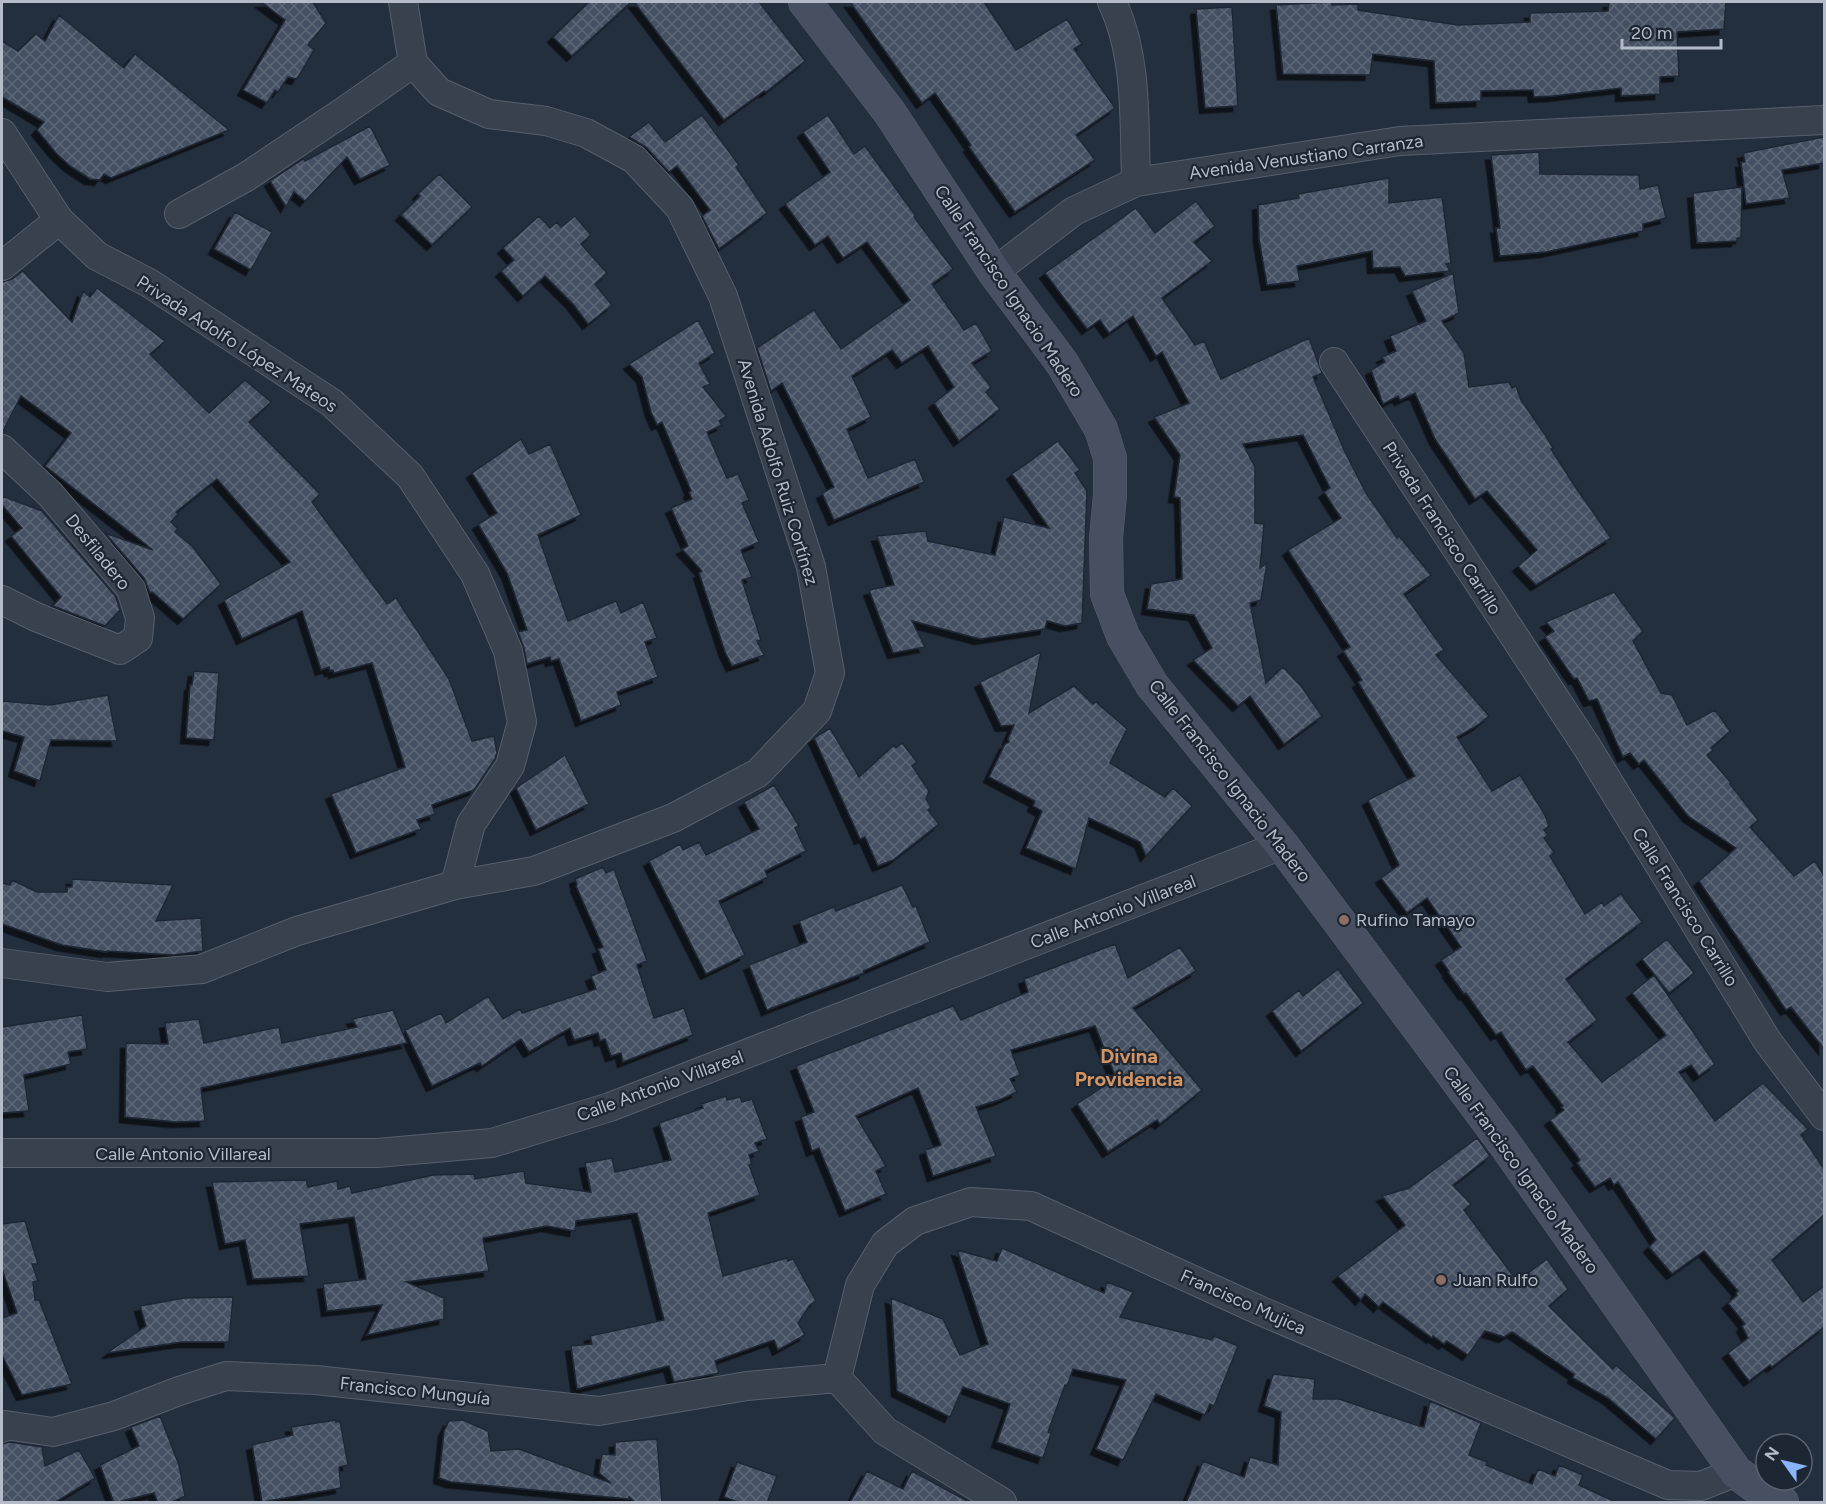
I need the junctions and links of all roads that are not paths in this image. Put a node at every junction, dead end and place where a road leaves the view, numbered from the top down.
1 (404, 2) edge
2 (805, 2) edge
3 (1112, 2) edge
4 (413, 63) junction
5 (1824, 120) edge
6 (2, 133) edge
7 (1136, 182) junction
8 (179, 214) dead end
9 (59, 220) junction
10 (2, 266) edge
11 (994, 272) junction
12 (1334, 362) dead end
13 (2, 449) edge
14 (2, 600) edge
15 (1551, 693) joint
16 (1282, 845) junction
17 (455, 885) junction
18 (2, 963) edge
19 (1824, 1116) edge
20 (2, 1153) edge
21 (837, 1378) junction
22 (3, 1425) edge
23 (1736, 1472) junction
24 (1002, 1503) edge
25 (1782, 1503) edge

1 - 4 street
2 - 11 main road, Calle Francisco Ignacio Madero
3 - 7 street
4 - 8 street
4 - 17 street, Avenida Adolfo Ruiz Cortínez
5 - 7 street, Avenida Venustiano Carranza
6 - 9 street, Privada Adolfo López Mateos
7 - 11 street, Avenida Venustiano Carranza
9 - 10 street
9 - 17 street, Privada Adolfo López Mateos
11 - 16 main road, Calle Francisco Ignacio Madero
12 - 15 street, Privada Francisco Carrillo
13 - 14 street, Desfiladero
15 - 19 street, Calle Francisco Carrillo
16 - 20 street, Calle Antonio Villareal
16 - 23 main road, Calle Francisco Ignacio Madero
17 - 18 street, Avenida Adolfo Ruiz Cortínez
21 - 22 street, Francisco Munguía
21 - 23 street, Francisco Mujica
21 - 24 street
23 - 25 main road, Calle Francisco Ignacio Madero

